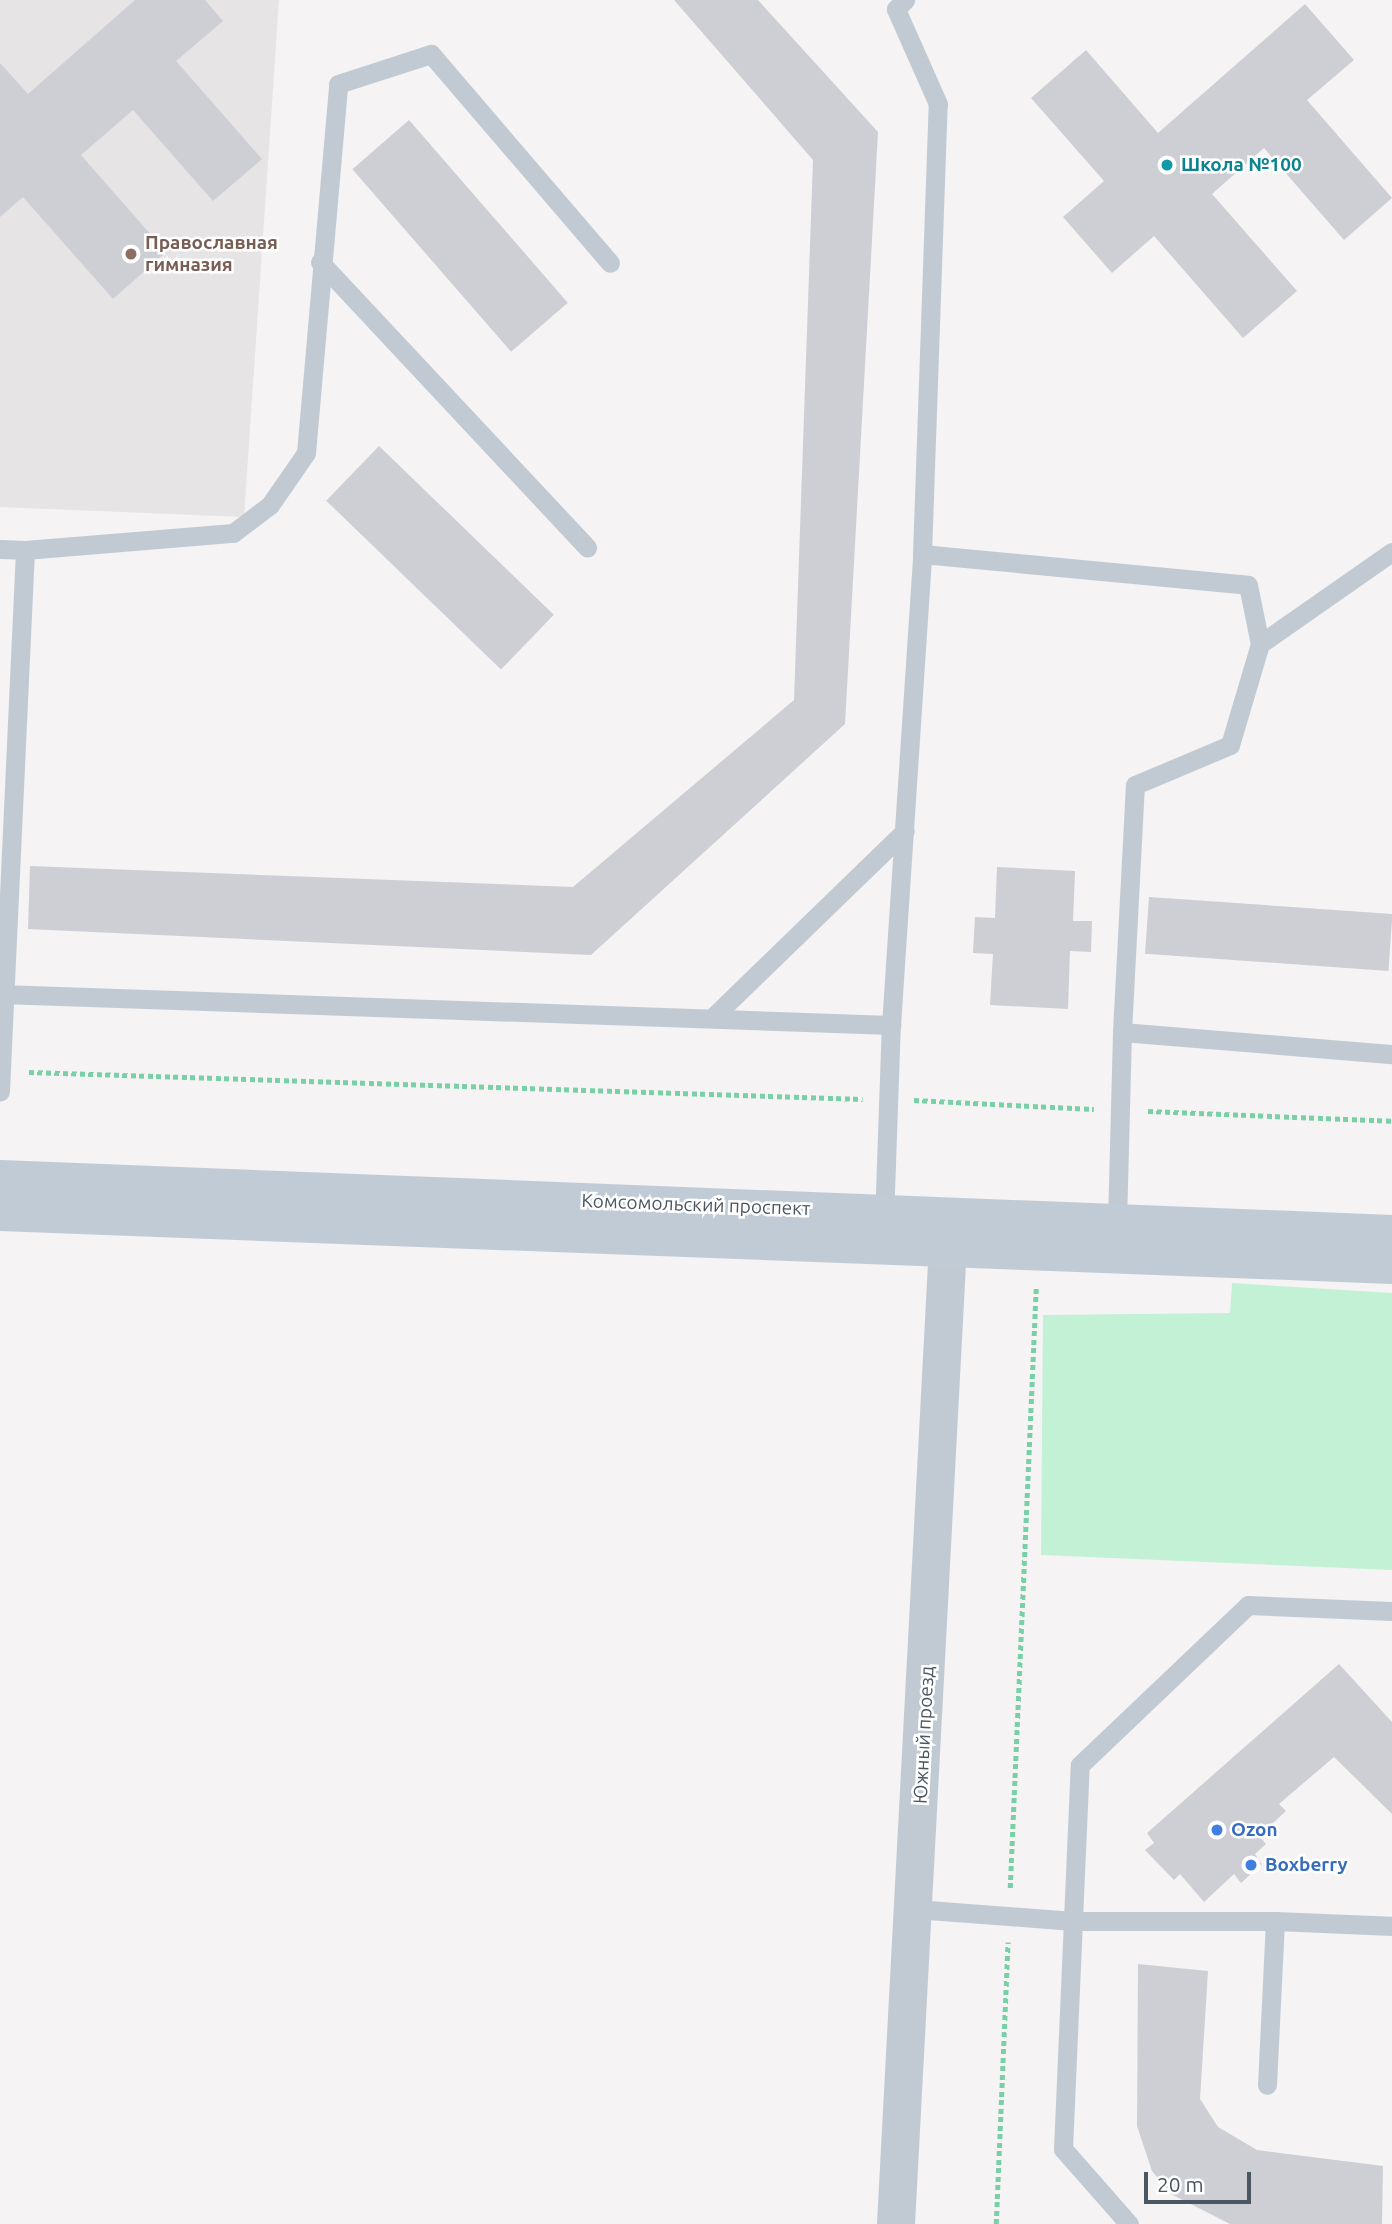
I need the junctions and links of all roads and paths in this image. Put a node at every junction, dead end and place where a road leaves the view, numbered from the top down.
1 (896, 3) edge
2 (320, 262) junction
3 (610, 263) dead end
4 (587, 547) dead end
5 (0, 549) edge
6 (25, 550) junction
7 (1392, 552) edge
8 (922, 554) junction
9 (1260, 644) junction
10 (905, 831) junction
11 (1, 994) edge
12 (713, 1017) junction
13 (891, 1025) junction
14 (1122, 1032) junction
15 (1392, 1054) edge
16 (2, 1071) junction
17 (0, 1091) edge
18 (887, 1099) junction
19 (1121, 1110) junction
20 (1392, 1121) edge
21 (0, 1179) edge
22 (0, 1212) edge
23 (1117, 1223) junction
24 (883, 1227) junction
25 (949, 1231) junction
26 (1392, 1234) edge
27 (1038, 1249) junction
28 (1392, 1265) edge
29 (1392, 1611) edge
30 (915, 1909) junction
31 (1009, 1916) junction
32 (1074, 1921) junction
33 (1275, 1921) junction
34 (1392, 1926) edge
35 (1267, 2085) dead end
36 (896, 2224) edge
37 (996, 2224) edge
38 (1129, 2224) edge

1 - 8 lane
2 - 3 lane
2 - 4 lane
2 - 6 lane
5 - 6 lane
6 - 11 lane
7 - 9 lane
8 - 9 lane
8 - 10 lane
9 - 14 lane
10 - 12 lane
10 - 13 lane
11 - 12 lane
11 - 16 lane
12 - 13 lane
13 - 18 lane
14 - 15 lane
14 - 19 lane
16 - 17 lane
16 - 18 path
18 - 19 path
18 - 24 lane
19 - 20 path
19 - 23 lane
21 - 24 main road, Комсомольский проспект
22 - 24 main road, Комсомольский проспект
23 - 25 main road, Комсомольский проспект
23 - 26 main road, Комсомольский проспект
24 - 25 main road, Комсомольский проспект
25 - 27 main road, Комсомольский проспект
25 - 30 street, Южный проезд
27 - 28 main road, Комсомольский проспект
27 - 31 path
29 - 32 lane
30 - 31 lane
30 - 36 street, Южный проезд
31 - 32 lane
31 - 37 path
32 - 33 lane
32 - 38 lane
33 - 34 lane
33 - 35 lane

